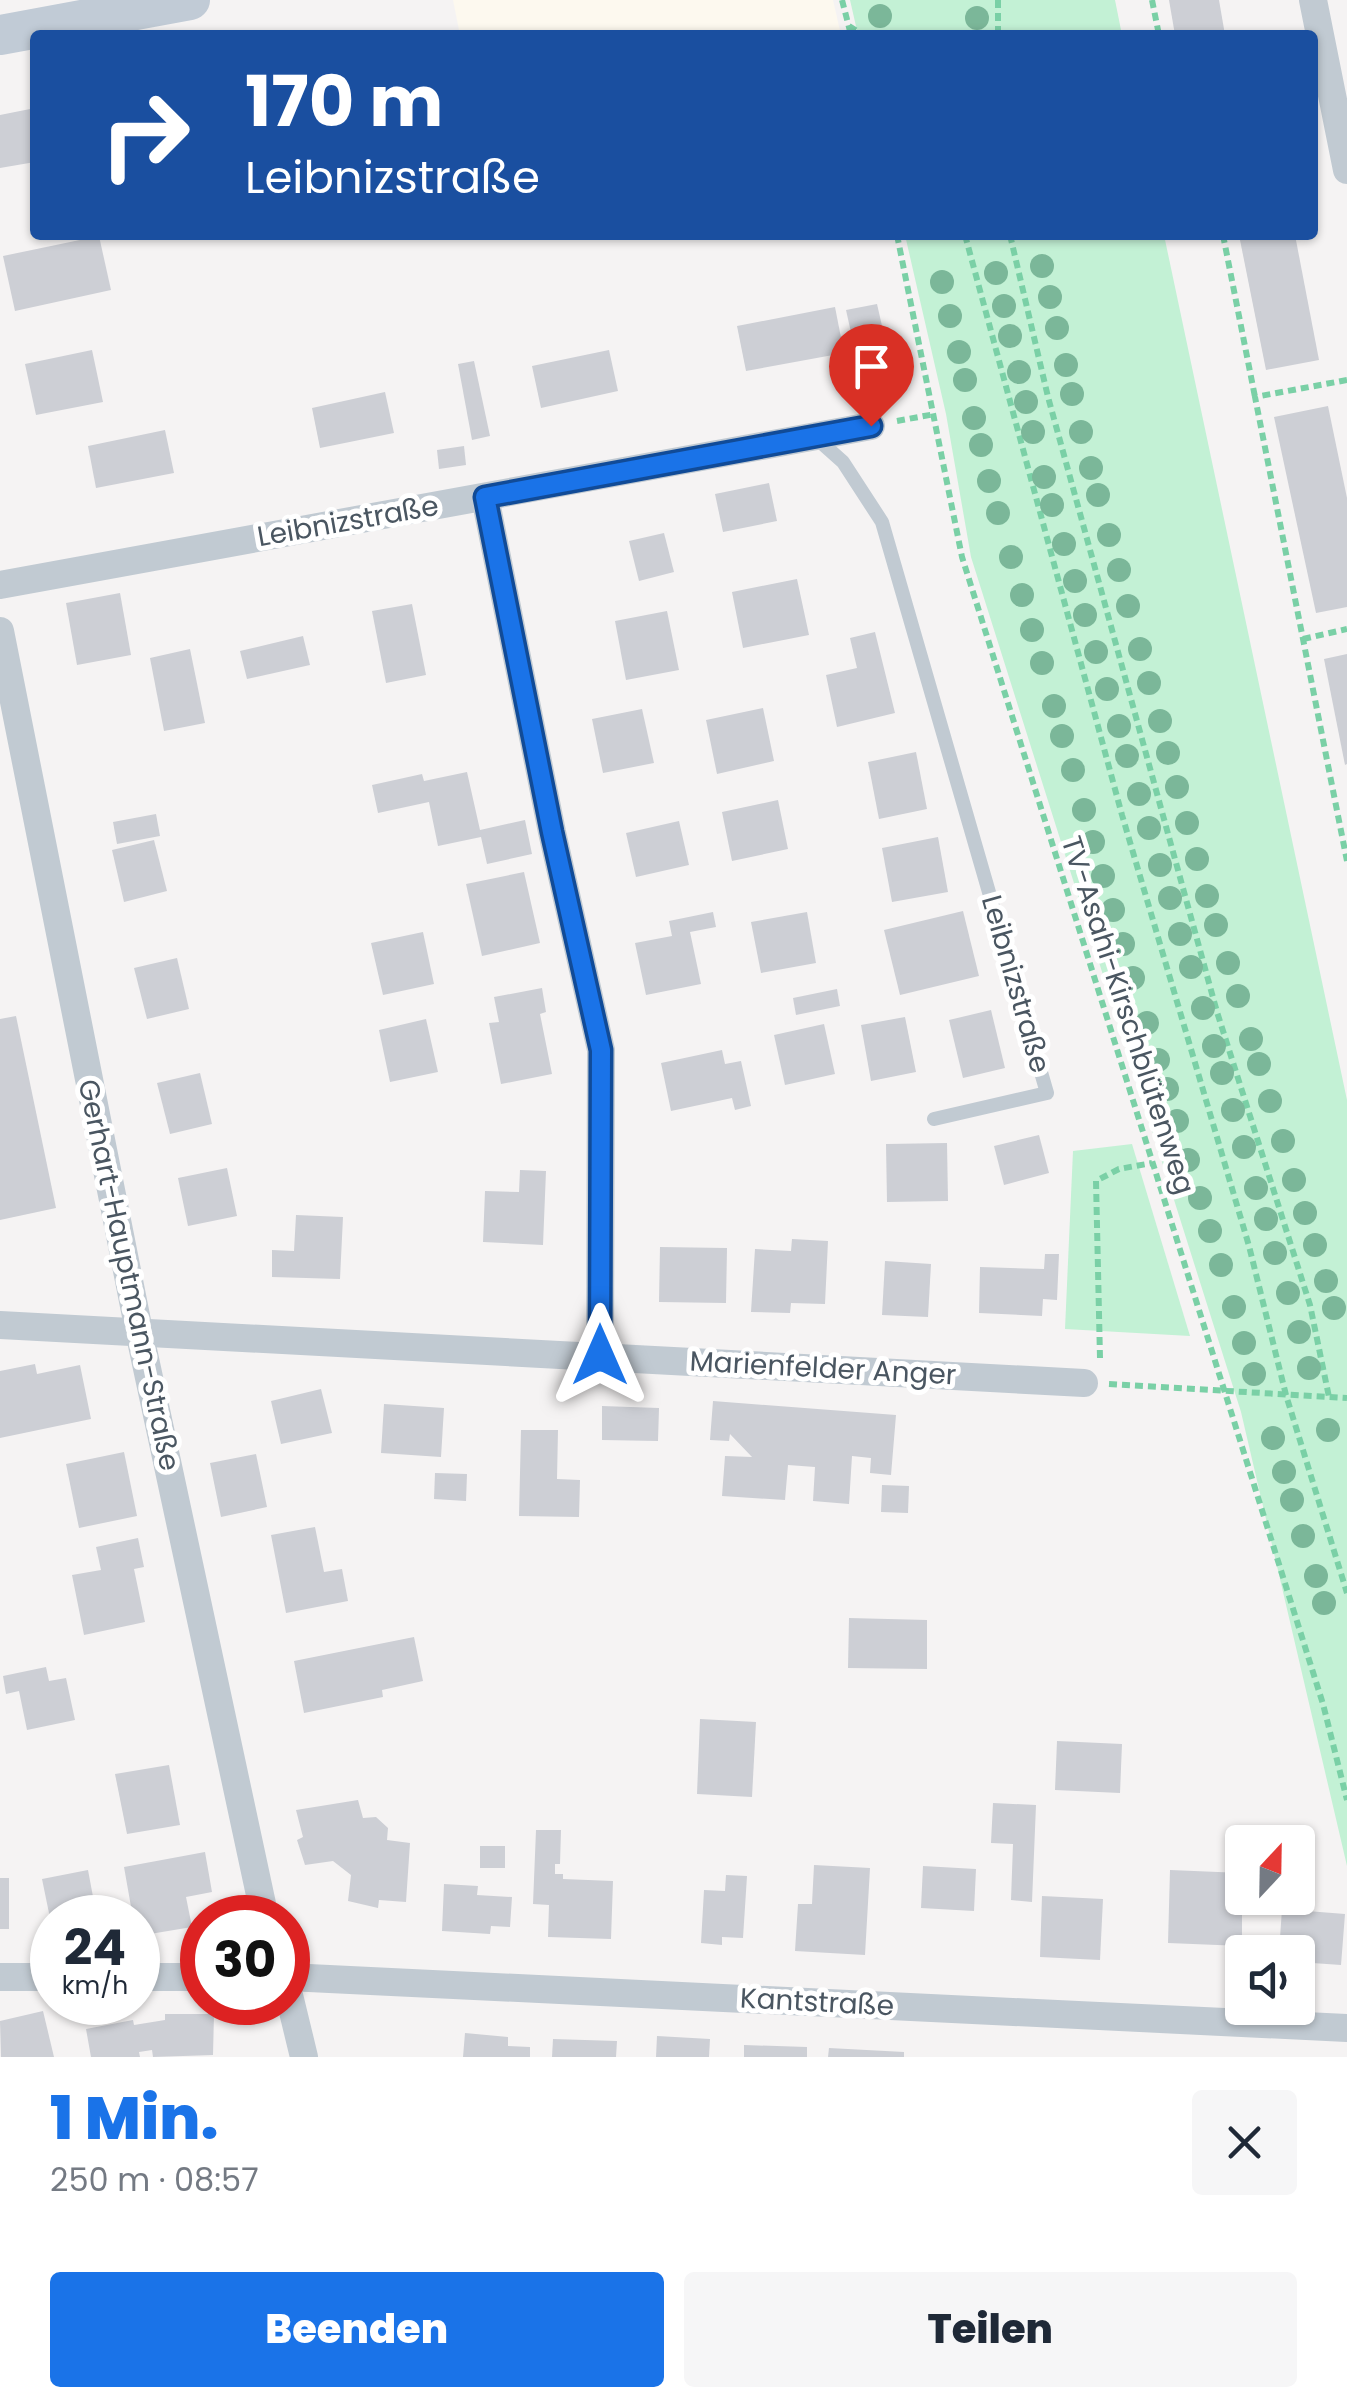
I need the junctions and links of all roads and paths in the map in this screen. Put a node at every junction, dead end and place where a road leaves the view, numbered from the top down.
1 (190, 0) edge
2 (842, 0) edge
3 (998, 0) edge
4 (1152, 0) edge
5 (1313, 0) edge
6 (850, 30) edge
7 (998, 30) edge
8 (1158, 30) edge
9 (0, 35) edge
10 (1347, 170) edge
11 (898, 240) edge
12 (966, 240) edge
13 (1011, 240) edge
14 (1225, 240) edge
15 (1347, 380) edge
16 (1254, 397) junction
17 (871, 426) dead end
18 (814, 437) junction
19 (485, 497) junction
20 (0, 585) edge
21 (1347, 629) edge
22 (0, 631) edge
23 (1303, 639) junction
24 (1347, 861) edge
25 (934, 1118) dead end
26 (1152, 1163) junction
27 (0, 1324) edge
28 (139, 1331) junction
29 (600, 1355) junction
30 (1092, 1383) junction
31 (1224, 1391) junction
32 (1286, 1394) junction
33 (1329, 1397) junction
34 (1347, 1398) edge
35 (1347, 1593) edge
36 (1347, 1800) edge
37 (260, 1895) edge
38 (30, 1977) edge
39 (0, 1978) edge
40 (310, 1978) edge
41 (296, 2025) edge
42 (1347, 2028) edge
43 (304, 2057) edge

1 - 9 main road
2 - 6 path
3 - 7 path
4 - 8 path
5 - 10 street
11 - 26 path, TV-Asahi-Kirschblütenweg
12 - 32 path
13 - 33 path
14 - 16 path
15 - 16 path
16 - 23 path
17 - 18 street, Leibnizstraße
18 - 19 street, Leibnizstraße
18 - 25 lane, Leibnizstraße
19 - 20 street, Leibnizstraße
19 - 29 street
21 - 23 path
22 - 28 street, Gerhart-Hauptmann-Straße
23 - 24 path
26 - 30 path
26 - 31 path, TV-Asahi-Kirschblütenweg
27 - 28 street, Marienfelder Anger
28 - 29 street, Marienfelder Anger
28 - 37 street, Gerhart-Hauptmann-Straße
29 - 30 street, Marienfelder Anger
30 - 31 path
31 - 32 path
31 - 36 path, TV-Asahi-Kirschblütenweg
32 - 33 path
32 - 35 path
33 - 34 path
38 - 39 street
40 - 42 street, Kantstraße
41 - 43 street

